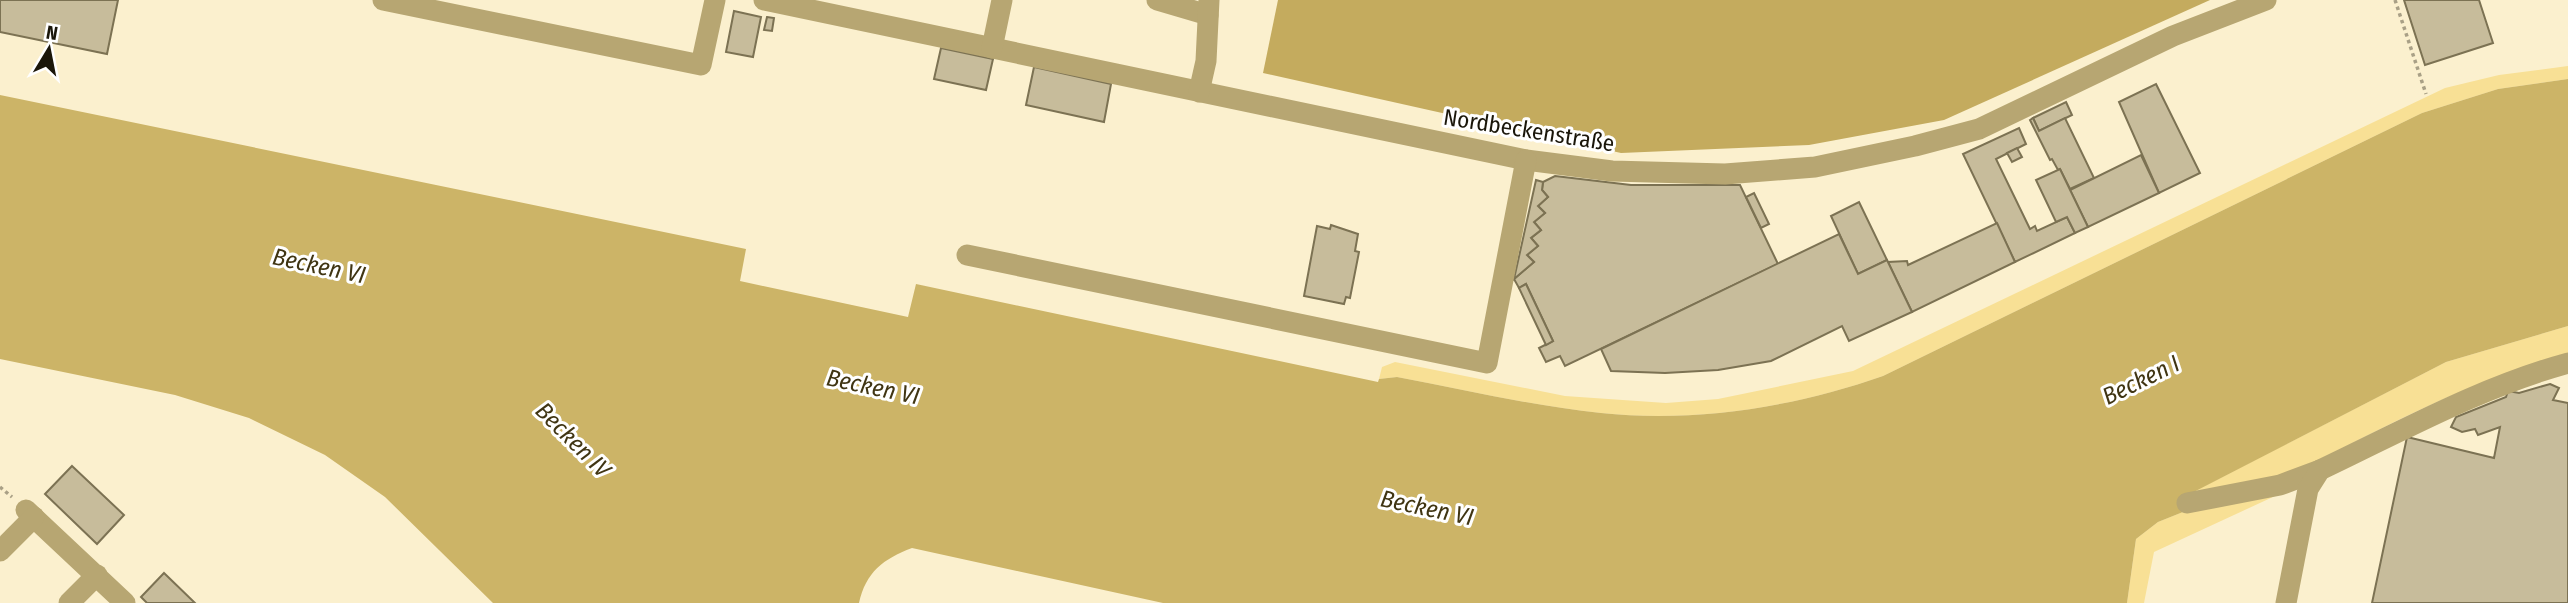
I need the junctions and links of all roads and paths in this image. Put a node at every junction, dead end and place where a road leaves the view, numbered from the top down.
1 (383, 0) edge
2 (764, 0) edge
3 (1002, 0) edge
4 (1157, 0) edge
5 (2266, 0) edge
6 (2395, 0) edge
7 (715, 1) edge
8 (1209, 7) edge
9 (992, 48) junction
10 (1199, 92) junction
11 (2426, 94) dead end
12 (1526, 160) junction
13 (967, 255) dead end
14 (2568, 363) edge
15 (2320, 470) junction
16 (2188, 503) dead end
17 (0, 551) edge
18 (97, 575) junction
19 (69, 603) edge
20 (125, 603) edge
21 (2286, 603) edge

1 - 7 street
2 - 9 street, Nordbeckenstraße
3 - 9 street
4 - 8 street
5 - 12 street, Nordbeckenstraße
6 - 11 path
8 - 10 street
9 - 10 street, Nordbeckenstraße
10 - 12 street, Nordbeckenstraße
12 - 13 street
14 - 15 street
15 - 16 street
15 - 21 street
17 - 18 street
18 - 19 street
18 - 20 street

